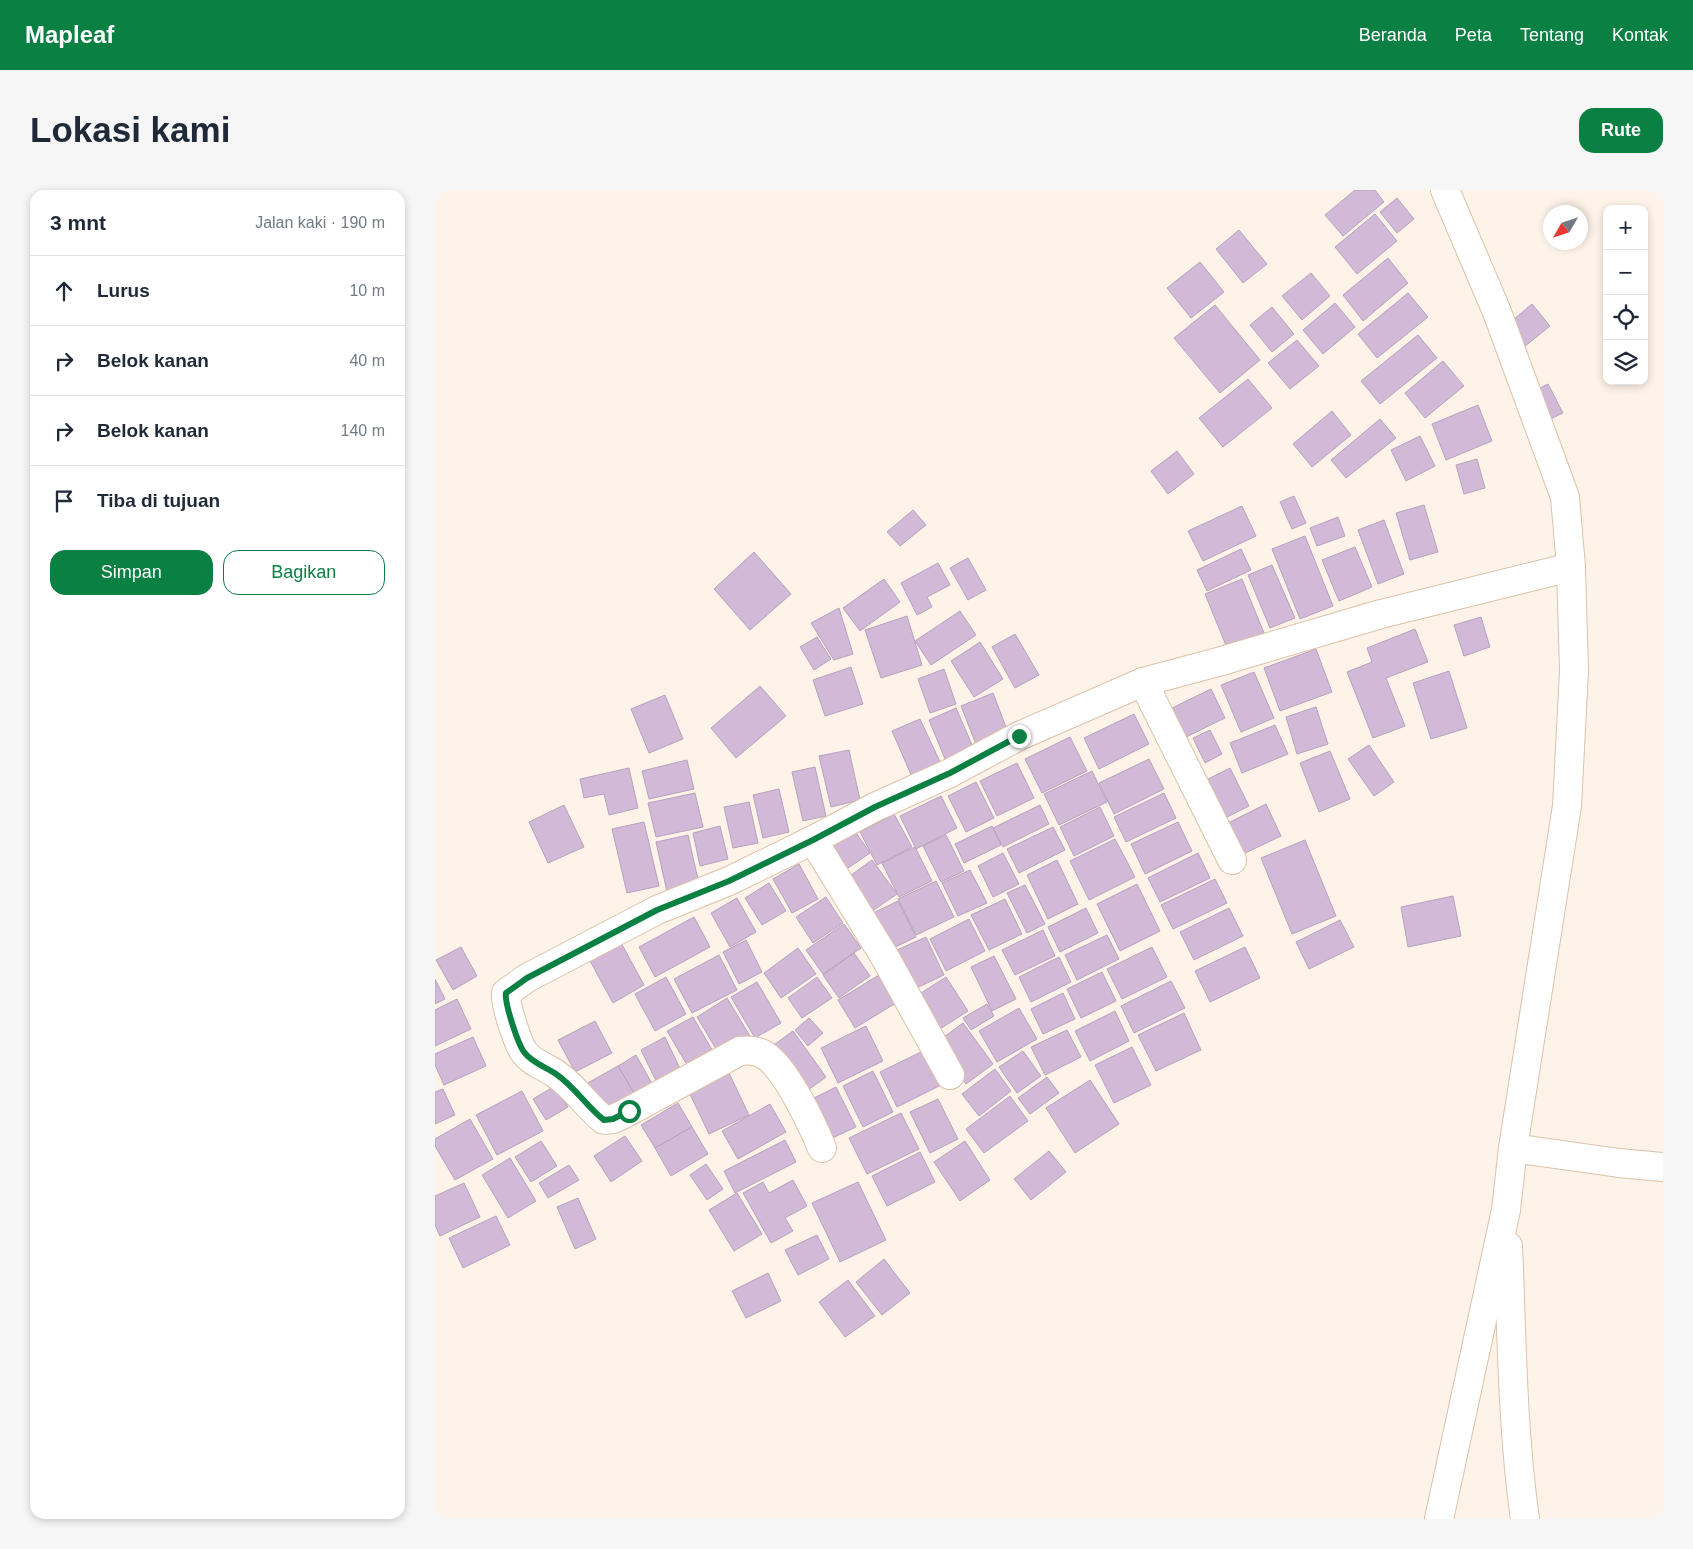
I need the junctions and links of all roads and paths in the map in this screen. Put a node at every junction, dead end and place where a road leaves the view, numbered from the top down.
1 (1445, 190) edge
2 (1571, 566) junction
3 (1143, 682) junction
4 (813, 840) junction
5 (1232, 860) dead end
6 (950, 1075) dead end
7 (822, 1148) dead end
8 (1513, 1148) junction
9 (1663, 1167) edge
10 (1506, 1210) junction
11 (1439, 1519) edge
12 (1525, 1519) edge

1 - 2 street
2 - 3 street
2 - 8 street
3 - 4 street
3 - 5 street
4 - 6 street
4 - 7 street
8 - 9 street
8 - 10 street
10 - 11 street
10 - 12 street

